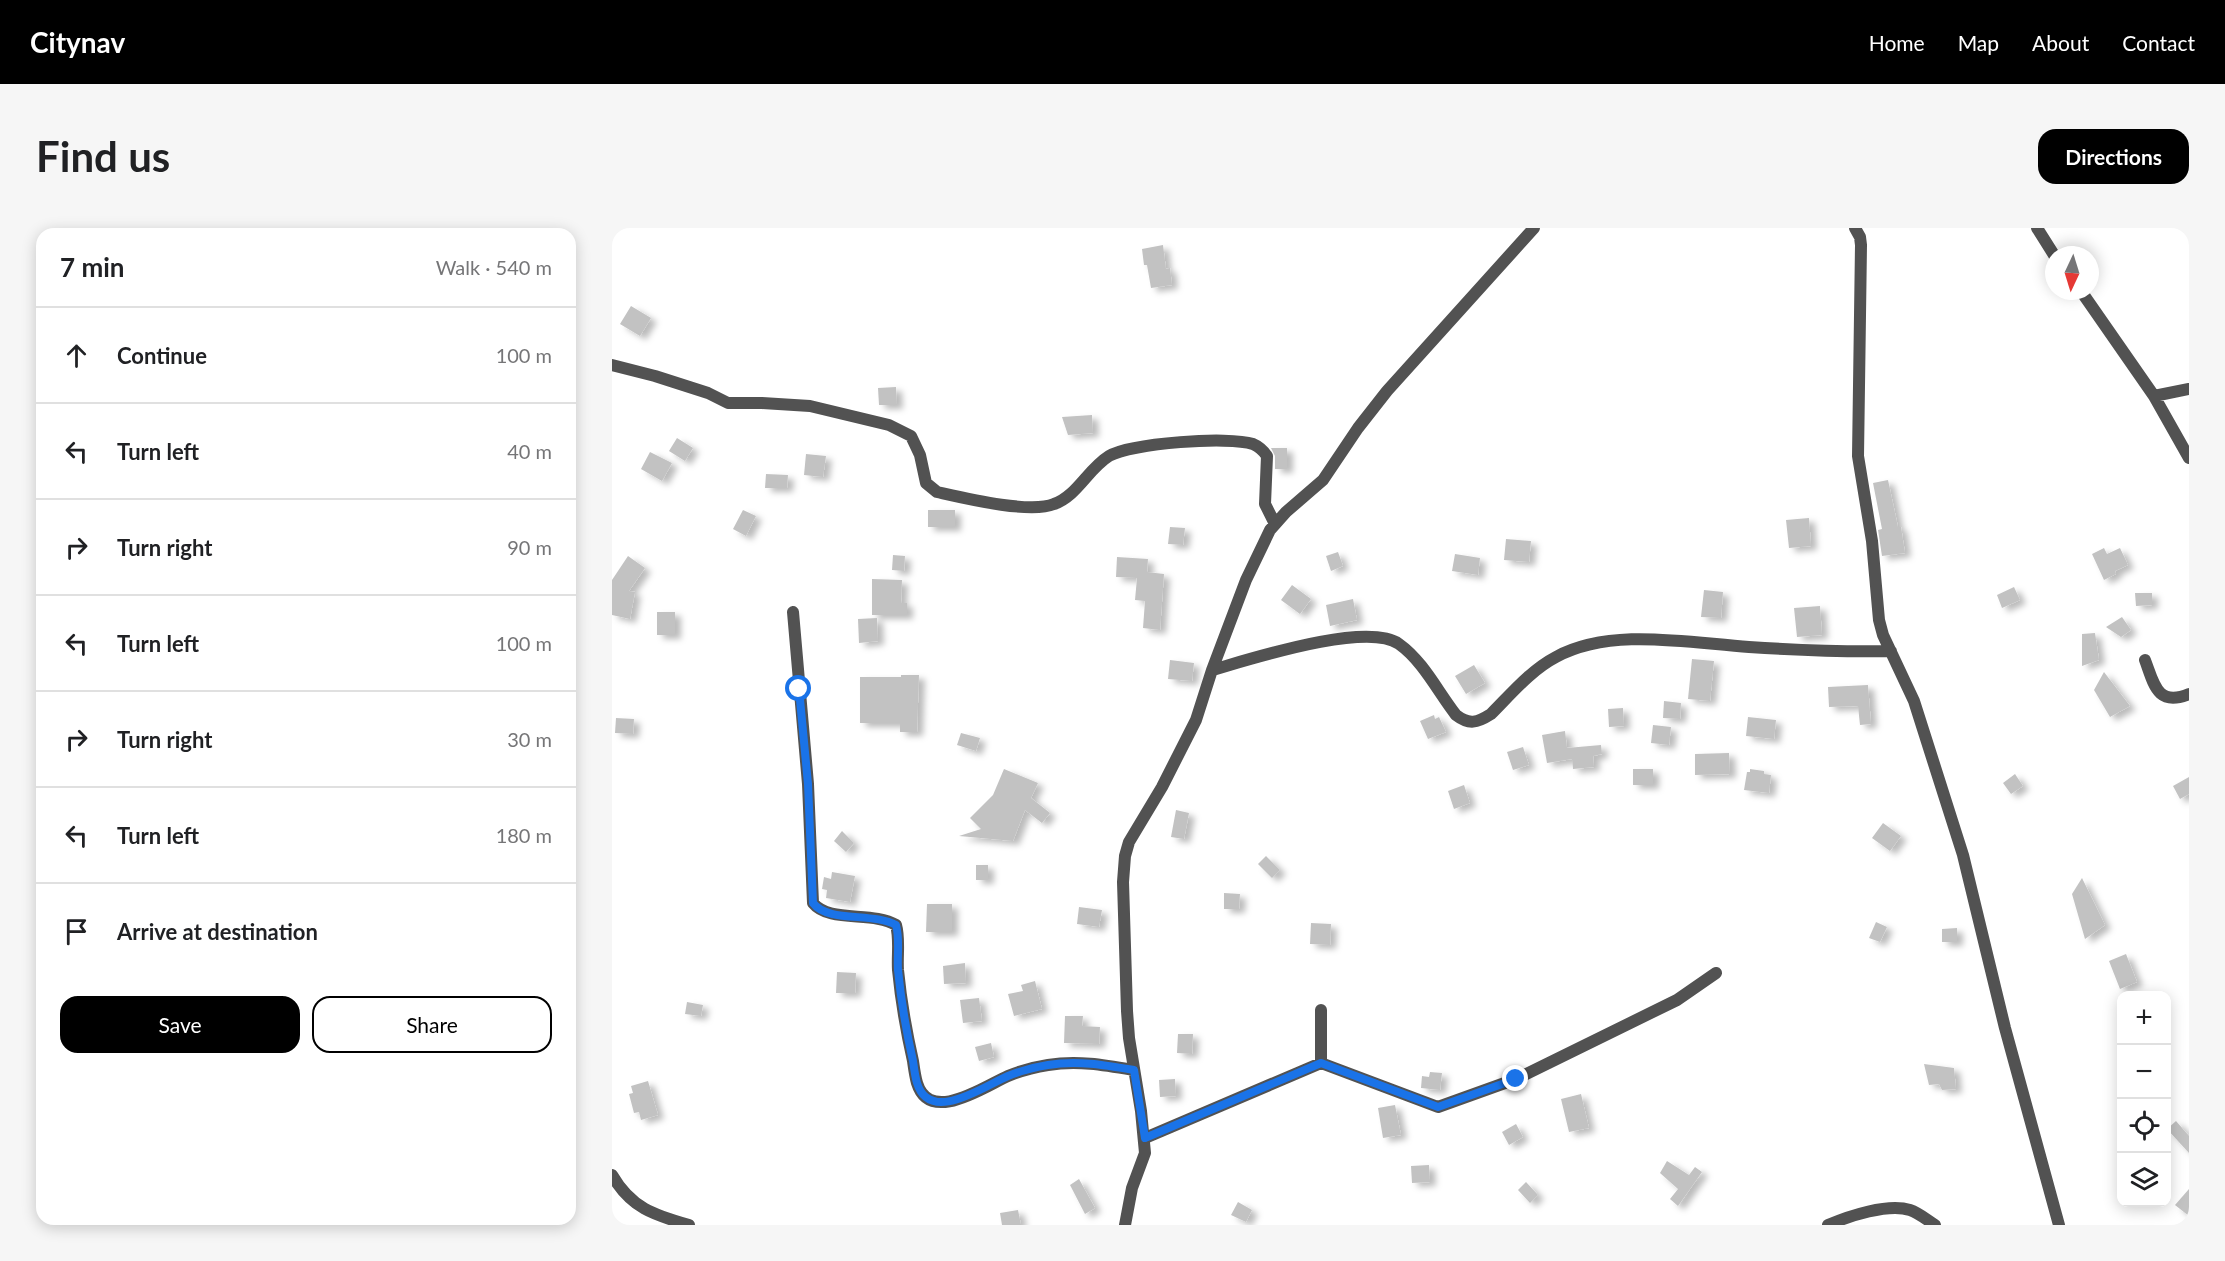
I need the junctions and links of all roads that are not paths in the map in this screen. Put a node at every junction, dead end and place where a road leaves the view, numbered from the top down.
1 (1534, 228) edge
2 (1855, 228) edge
3 (2037, 228) edge
4 (2048, 246) edge
5 (2087, 300) edge
6 (612, 365) edge
7 (2189, 389) edge
8 (2154, 396) junction
9 (2189, 458) edge
10 (1275, 524) junction
11 (794, 612) dead end
12 (1891, 651) junction
13 (2145, 660) dead end
14 (1212, 670) junction
15 (2189, 694) edge
16 (1716, 973) dead end
17 (1321, 1010) dead end
18 (1321, 1063) junction
19 (1134, 1070) junction
20 (1145, 1138) junction
21 (612, 1175) edge
22 (688, 1225) edge
23 (1125, 1225) edge
24 (1828, 1225) edge
25 (1935, 1225) edge
26 (2059, 1225) edge

1 - 10 street
2 - 12 street
3 - 4 street
5 - 8 street
6 - 10 street
7 - 8 street
8 - 9 street
10 - 14 street
11 - 19 street
12 - 14 street
12 - 26 street
13 - 15 street
14 - 19 street
16 - 18 street
17 - 18 street
18 - 20 street
19 - 20 street
20 - 23 street
21 - 22 street
24 - 25 street

